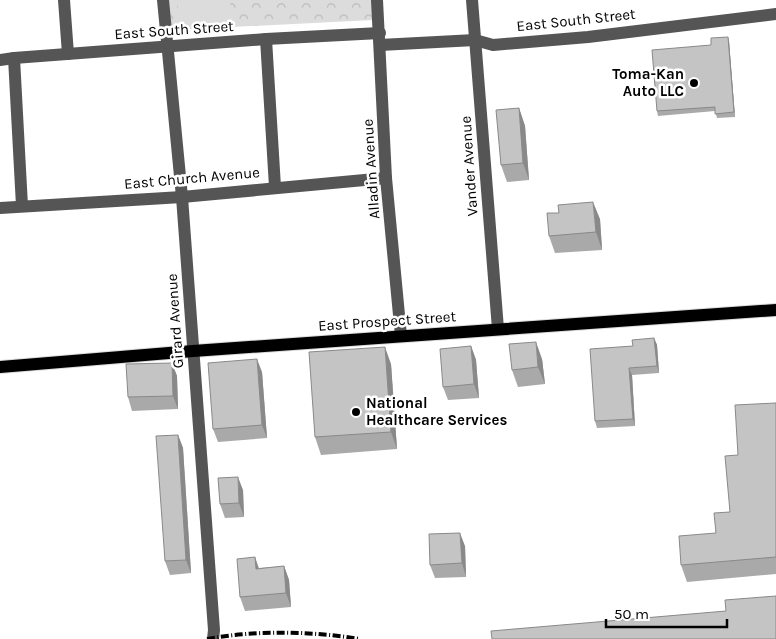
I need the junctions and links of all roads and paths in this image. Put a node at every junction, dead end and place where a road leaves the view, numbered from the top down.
1 (64, 0) edge
2 (163, 0) edge
3 (377, 0) edge
4 (472, 0) edge
5 (776, 14) edge
6 (266, 39) junction
7 (380, 39) junction
8 (475, 40) junction
9 (167, 46) junction
10 (68, 54) junction
11 (14, 58) junction
12 (0, 60) edge
13 (386, 178) junction
14 (275, 188) junction
15 (182, 197) junction
16 (22, 206) junction
17 (0, 208) edge
18 (776, 310) edge
19 (498, 329) junction
20 (401, 336) junction
21 (193, 351) junction
22 (0, 367) edge
23 (213, 639) edge

1 - 10 street
2 - 9 street, Girard Avenue
3 - 7 street, Alladin Avenue
4 - 8 street, Vander Avenue
5 - 8 street, East South Street
6 - 7 street, East South Street
6 - 9 street, East South Street
6 - 14 street
7 - 8 street, East South Street
7 - 13 street, Alladin Avenue
8 - 19 street, Vander Avenue
9 - 10 street, East South Street
9 - 15 street, Girard Avenue
10 - 11 street, East South Street
11 - 12 street, East South Street
11 - 16 street
13 - 14 street, East Church Avenue
13 - 20 street, Alladin Avenue
14 - 15 street, East Church Avenue
15 - 16 street, East Church Avenue
15 - 21 street, Girard Avenue
16 - 17 street, East Church Avenue
18 - 19 main road, East Prospect Street
19 - 20 main road, East Prospect Street
20 - 21 main road, East Prospect Street
21 - 22 main road, East Prospect Street
21 - 23 street, Girard Avenue

